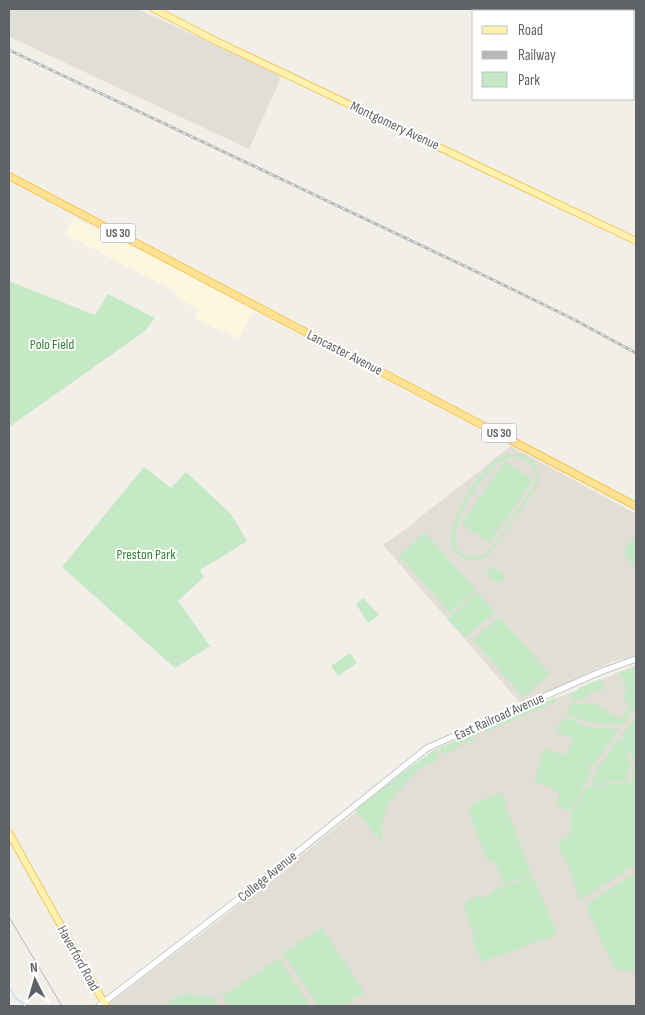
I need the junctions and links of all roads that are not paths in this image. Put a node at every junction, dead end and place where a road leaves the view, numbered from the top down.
1 (154, 9) edge
2 (9, 176) edge
3 (636, 241) edge
4 (636, 506) edge
5 (636, 659) edge
6 (433, 745) joint
7 (9, 833) edge
8 (103, 1005) edge

1 - 3 main road, Montgomery Avenue
2 - 4 highway, Lancaster Avenue / US 30
5 - 6 street, East Railroad Avenue
6 - 8 street, College Avenue
7 - 8 main road, Haverford Road

